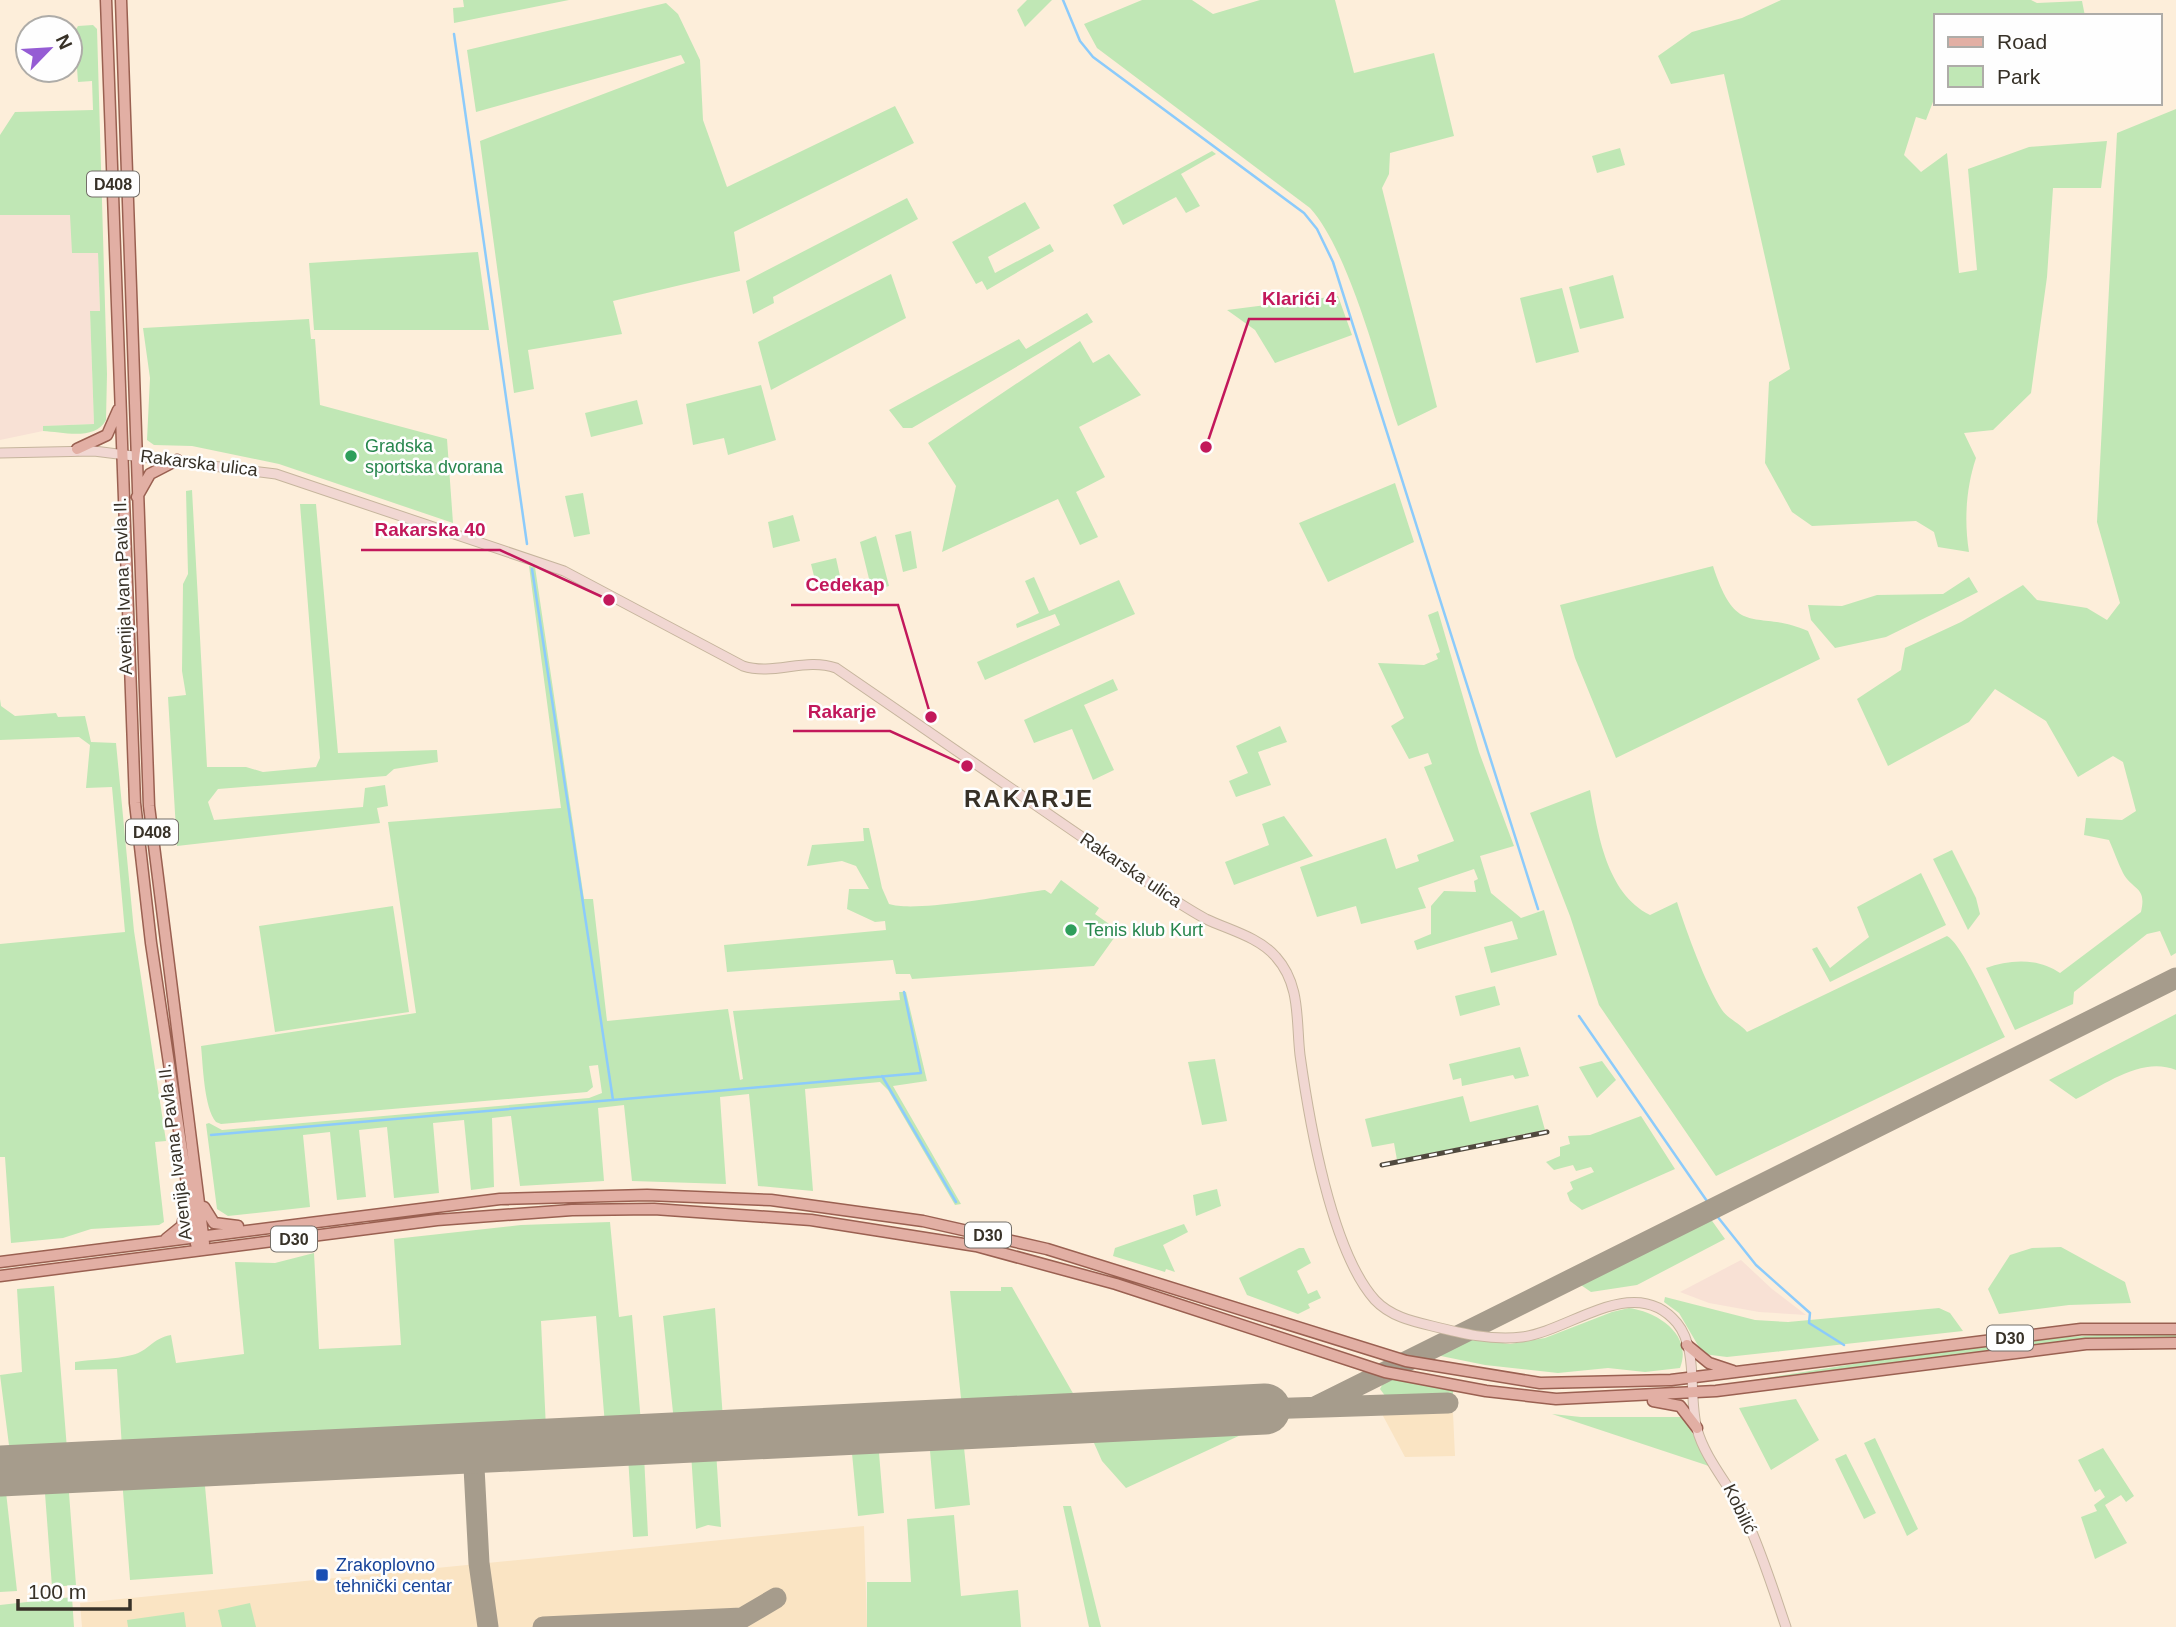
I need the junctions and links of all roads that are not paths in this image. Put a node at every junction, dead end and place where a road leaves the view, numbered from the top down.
1 (106, 0) edge
2 (121, 0) edge
3 (120, 404) junction
4 (77, 449) junction
5 (0, 453) edge
6 (122, 453) junction
7 (135, 455) junction
8 (177, 460) junction
9 (136, 499) junction
10 (185, 1177) junction
11 (200, 1198) junction
12 (255, 1230) junction
13 (199, 1237) junction
14 (158, 1243) junction
15 (201, 1252) junction
16 (0, 1262) edge
17 (0, 1276) edge
18 (2176, 1329) edge
19 (2176, 1343) edge
20 (1687, 1345) junction
21 (1740, 1372) junction
22 (1691, 1378) junction
23 (1693, 1393) junction
24 (1588, 1398) junction
25 (1697, 1428) junction
26 (1786, 1627) edge

1 - 3 main road, Avenija Ivana Pavla II. / D408
2 - 7 main road, Avenija Ivana Pavla II. / D408
3 - 4 main road
3 - 6 main road, Avenija Ivana Pavla II. / D408
4 - 5 main road, Rakarska ulica
4 - 6 main road, Rakarska ulica
6 - 7 main road, Rakarska ulica
6 - 10 main road, Avenija Ivana Pavla II. / D408
7 - 8 main road, Rakarska ulica
7 - 9 main road, Avenija Ivana Pavla II. / D408
8 - 9 main road
8 - 20 main road, Rakarska ulica
9 - 11 main road, Avenija Ivana Pavla II. / D408
10 - 13 main road, Avenija Ivana Pavla II. / D408
10 - 14 main road
11 - 12 main road
11 - 13 main road, Avenija Ivana Pavla II. / D408
12 - 13 main road, D30
12 - 22 main road, D30
13 - 14 main road, D30
13 - 15 main road, Avenija Ivana Pavla II. / D408
14 - 16 main road, D30
15 - 17 main road, D30
15 - 24 main road, D30
18 - 21 main road, D30
19 - 23 main road, D30
20 - 21 main road
20 - 22 main road, Kobilić
21 - 22 main road, D30
22 - 23 main road, Kobilić
23 - 24 main road, D30
23 - 25 main road, Kobilić
24 - 25 main road
25 - 26 main road, Kobilić

